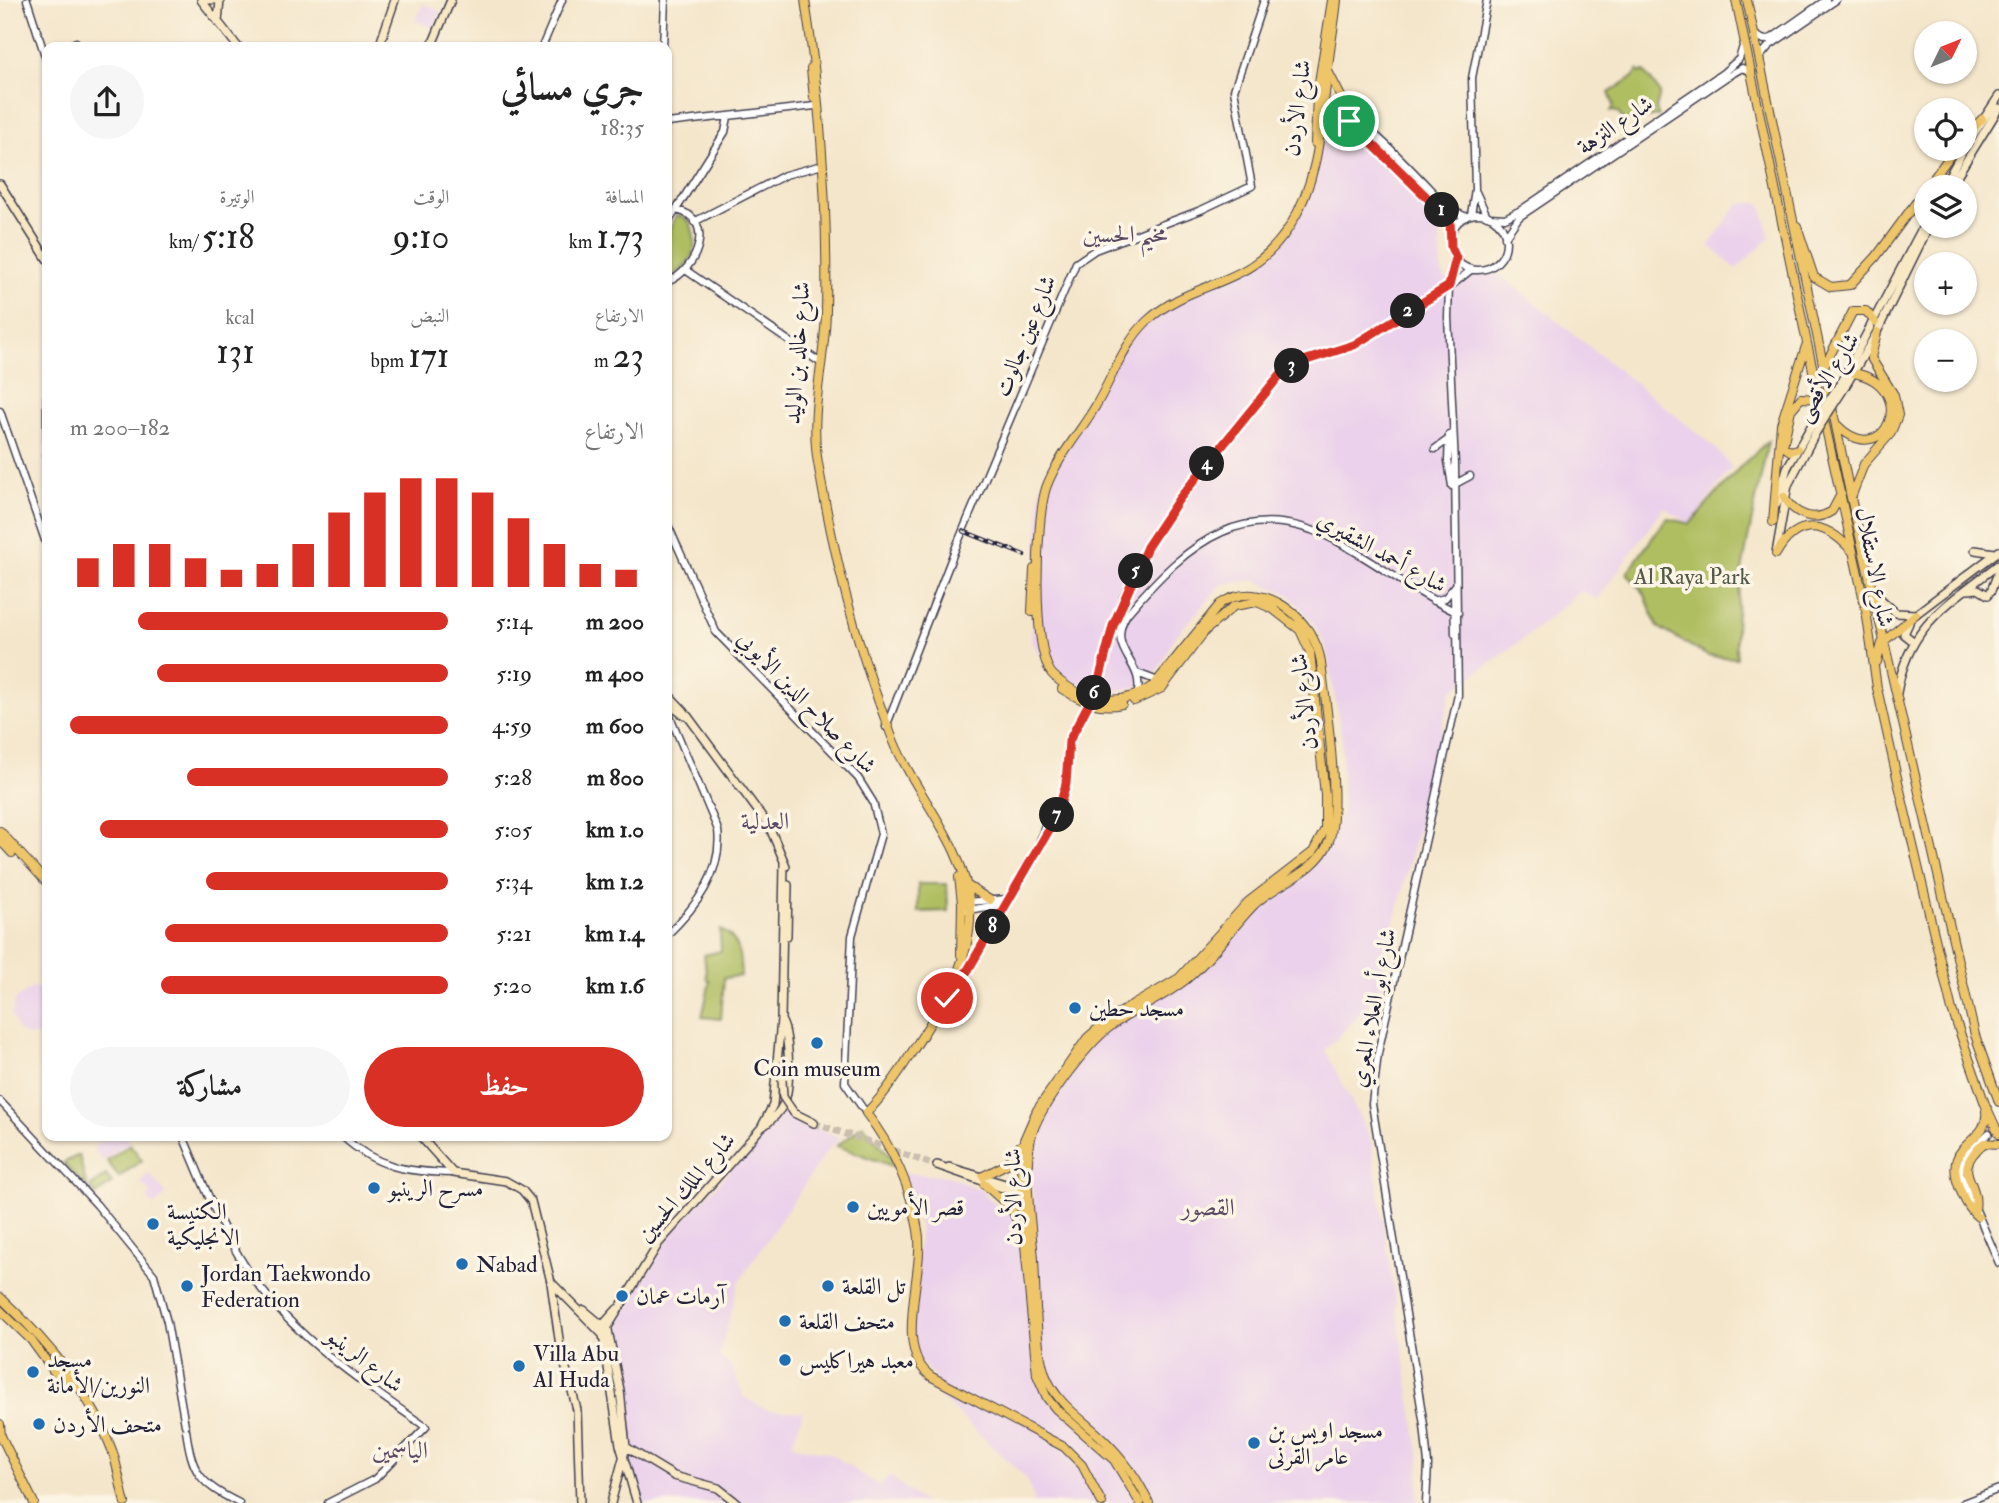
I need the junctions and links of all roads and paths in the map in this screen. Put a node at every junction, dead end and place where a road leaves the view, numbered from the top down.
1 (27, 0) edge
2 (201, 0) edge
3 (206, 0) edge
4 (215, 0) edge
5 (220, 0) edge
6 (395, 0) edge
7 (450, 0) edge
8 (562, 0) edge
9 (665, 0) edge
10 (803, 0) edge
11 (1264, 0) edge
12 (1335, 0) edge
13 (1487, 0) edge
14 (1736, 0) edge
15 (1747, 0) edge
16 (1826, 0) edge
17 (1836, 0) edge
18 (218, 22) junction
19 (1754, 34) junction
20 (1744, 41) junction
21 (233, 42) edge
22 (382, 42) edge
23 (434, 42) edge
24 (544, 42) edge
25 (663, 42) edge
26 (42, 44) edge
27 (1759, 58) junction
28 (1327, 69) junction
29 (1752, 72) junction
30 (1999, 96) edge
31 (816, 106) junction
32 (1321, 106) junction
33 (1999, 108) edge
34 (1673, 110) junction
35 (728, 117) junction
36 (1349, 117) junction
37 (1982, 119) junction
38 (672, 123) edge
39 (1771, 123) junction
40 (1977, 124) edge
41 (1322, 125) junction
42 (1782, 127) dead end
43 (1977, 128) edge
44 (1380, 146) junction
45 (1946, 161) edge
46 (819, 166) junction
47 (1957, 175) edge
48 (0, 184) edge
49 (1475, 189) junction
50 (684, 195) junction
51 (1787, 200) junction
52 (676, 210) junction
53 (688, 215) junction
54 (672, 216) edge
55 (1469, 216) junction
56 (1488, 216) junction
57 (694, 222) junction
58 (1451, 235) junction
59 (1505, 237) junction
60 (1918, 238) edge
61 (1923, 238) edge
62 (42, 251) edge
63 (1456, 258) junction
64 (1472, 269) junction
65 (687, 271) junction
66 (672, 279) edge
67 (1450, 287) junction
68 (1875, 323) junction
69 (1877, 332) junction
70 (1807, 343) junction
71 (818, 361) junction
72 (1823, 369) junction
73 (1854, 373) junction
74 (1843, 385) junction
75 (1818, 399) junction
76 (0, 411) edge
77 (1451, 422) junction
78 (1835, 423) junction
79 (1813, 430) junction
80 (1448, 439) junction
81 (1435, 449) dead end
82 (1797, 449) junction
83 (1470, 476) dead end
84 (1454, 487) junction
85 (1841, 494) junction
86 (1784, 497) junction
87 (1851, 498) junction
88 (1773, 522) joint
89 (42, 532) edge
90 (672, 534) edge
91 (1038, 548) junction
92 (1975, 550) dead end
93 (1854, 552) junction
94 (1997, 552) edge
95 (1776, 554) joint
96 (1037, 560) junction
97 (1999, 564) edge
98 (1999, 570) edge
99 (1456, 587) junction
100 (1967, 590) junction
101 (1872, 591) junction
102 (1433, 601) junction
103 (1455, 612) junction
104 (1916, 614) junction
105 (1884, 640) junction
106 (1913, 641) junction
107 (1874, 671) junction
108 (1138, 673) junction
109 (1158, 681) junction
110 (1136, 696) junction
111 (1897, 696) junction
112 (672, 709) edge
113 (884, 722) junction
114 (1323, 723) junction
115 (0, 831) edge
116 (0, 840) edge
117 (949, 845) junction
118 (42, 877) edge
119 (42, 884) edge
120 (965, 884) junction
121 (990, 900) junction
122 (1007, 902) junction
123 (966, 906) junction
124 (672, 930) edge
125 (950, 992) junction
126 (781, 1020) junction
127 (0, 1101) edge
128 (1999, 1102) edge
129 (1984, 1104) junction
130 (866, 1114) junction
131 (814, 1124) tunnel mouth
132 (1989, 1133) dead end
133 (1999, 1134) edge
134 (1024, 1140) junction
135 (185, 1141) edge
136 (348, 1141) edge
137 (425, 1141) edge
138 (1999, 1144) edge
139 (436, 1153) junction
140 (443, 1162) junction
141 (936, 1165) tunnel mouth
142 (440, 1173) junction
143 (453, 1173) junction
144 (464, 1173) junction
145 (984, 1180) junction
146 (1026, 1193) junction
147 (1977, 1214) junction
148 (1025, 1245) junction
149 (1999, 1263) edge
150 (548, 1264) junction
151 (551, 1282) junction
152 (0, 1297) edge
153 (0, 1310) edge
154 (603, 1330) junction
155 (72, 1380) junction
156 (0, 1424) edge
157 (1, 1435) edge
158 (625, 1450) junction
159 (1999, 1489) edge
160 (125, 1502) edge
161 (34, 1503) edge
162 (239, 1503) edge
163 (328, 1503) edge
164 (580, 1503) edge
165 (611, 1503) edge
166 (636, 1503) edge
167 (737, 1503) edge
168 (1102, 1503) edge
169 (1140, 1503) edge
170 (1149, 1503) edge
171 (1426, 1503) edge
172 (1963, 1503) edge

1 - 26 street
2 - 18 main road
3 - 4 main road
5 - 18 main road
6 - 22 main road
7 - 23 main road
8 - 24 street
9 - 25 street
10 - 31 main road, شارع خالد بن الوليد
10 - 113 main road, شارع خالد بن الوليد
11 - 113 street, شارع عين جالوت
12 - 28 main road, شارع الأردن
12 - 32 main road, شارع الأردن
13 - 49 street
14 - 20 main road, شارع الاستقلال
15 - 19 main road, شارع الاستقلال
16 - 19 street
17 - 27 street
18 - 21 main road
19 - 27 main road, شارع الاستقلال
20 - 29 main road, شارع الاستقلال
20 - 34 street, شارع النزهة
27 - 39 main road, شارع الاستقلال
28 - 32 main road, شارع الأردن
28 - 36 main road
29 - 34 street, شارع النزهة
29 - 70 main road, شارع الاستقلال
30 - 37 main road
31 - 35 street
31 - 46 main road, شارع خالد بن الوليد
32 - 36 street
32 - 41 main road, شارع الأردن
32 - 91 main road, شارع الأردن
33 - 47 main road
34 - 56 street, شارع النزهة
34 - 59 street, شارع النزهة
35 - 38 street
35 - 50 street
36 - 41 main road
36 - 44 street
37 - 40 main road
37 - 43 main road
39 - 42 main road
39 - 51 main road, شارع الاستقلال
41 - 91 main road, شارع الأردن
44 - 55 street
44 - 58 street
45 - 51 main road
46 - 57 street
46 - 71 main road, شارع خالد بن الوليد
48 - 62 main road
49 - 55 street
49 - 56 street
50 - 52 street
50 - 53 street
51 - 72 main road, شارع الاستقلال
52 - 53 street
52 - 54 street
53 - 57 street
55 - 56 street
55 - 58 street
56 - 59 street
57 - 65 street
58 - 63 street
59 - 64 street
60 - 68 main road, شارع الأقصى
61 - 69 main road, شارع الأقصى
63 - 64 street
63 - 67 street, شارع أبو العلاء المعري
64 - 67 street
65 - 66 street
65 - 71 street
67 - 77 street, شارع أبو العلاء المعري
67 - 122 street, bridge
68 - 72 main road
68 - 74 main road, شارع الأقصى
69 - 73 main road, شارع الأقصى
69 - 87 main road
70 - 75 main road, شارع الاستقلال
70 - 88 main road
71 - 113 main road, شارع خالد بن الوليد
72 - 78 main road, شارع الاستقلال
73 - 74 main road, شارع الأقصى
73 - 78 main road
74 - 79 main road, شارع الأقصى, bridge
75 - 82 main road
75 - 85 main road, شارع الاستقلال
76 - 89 street
77 - 80 street, شارع أبو العلاء المعري
77 - 84 street, شارع أبو العلاء المعري
78 - 87 main road, شارع الاستقلال
79 - 82 main road, شارع الأقصى
79 - 86 main road, شارع الأقصى
80 - 81 street
80 - 84 street, شارع أبو العلاء المعري
82 - 88 main road, شارع الأقصى
83 - 84 street
84 - 99 street, شارع أبو العلاء المعري
85 - 86 main road
85 - 93 main road, شارع الاستقلال
86 - 95 main road, شارع الأقصى
87 - 101 main road, شارع الاستقلال
90 - 130 street, شارع صلاح الدين الأيوبي
91 - 96 main road, شارع الأردن
92 - 94 main road
93 - 95 main road
93 - 107 main road, شارع الاستقلال
94 - 104 main road
96 - 110 main road, شارع الأردن
96 - 114 main road, شارع الأردن
97 - 100 main road
98 - 100 main road
99 - 102 street
99 - 103 street, شارع أبو العلاء المعري
100 - 106 main road
101 - 104 main road
101 - 105 main road, شارع الاستقلال
102 - 103 street, شارع أحمد الشقيري
102 - 108 street, شارع أحمد الشقيري
103 - 171 street, شارع أبو العلاء المعري
104 - 105 main road
104 - 106 main road
105 - 107 main road
105 - 111 main road, شارع الاستقلال
106 - 111 main road
107 - 129 main road, شارع الاستقلال
108 - 109 street
108 - 110 street
109 - 110 main road, شارع الأردن
109 - 114 main road, شارع الأردن
111 - 128 main road, شارع الاستقلال
112 - 124 street
112 - 126 main road, شارع الملك الحسين
113 - 117 main road, شارع خالد بن الوليد
114 - 134 main road, شارع الأردن
114 - 146 main road, شارع الأردن
115 - 118 main road
116 - 119 main road
117 - 120 main road, شارع خالد بن الوليد
117 - 123 main road, شارع خالد بن الوليد
120 - 121 main road
120 - 123 main road, شارع خالد بن الوليد
121 - 122 street
121 - 123 street
122 - 123 street
122 - 125 street
123 - 125 main road, شارع خالد بن الوليد
125 - 130 main road, شارع خالد بن الوليد
126 - 131 main road, bridge
126 - 154 main road, شارع الملك الحسين
127 - 162 street
129 - 133 main road, شارع الاستقلال
129 - 147 main road
130 - 168 main road
132 - 147 street
134 - 145 main road
134 - 146 main road, شارع الأردن
135 - 163 street, شارع الرينبو
136 - 142 street
137 - 139 main road
138 - 147 main road
139 - 140 main road
139 - 144 main road
140 - 142 main road
140 - 143 main road
141 - 145 main road
142 - 143 street
143 - 144 main road
144 - 150 main road
145 - 146 main road
145 - 148 main road
146 - 148 main road, شارع الأردن
146 - 170 main road, شارع الأردن
147 - 149 street
148 - 169 main road, شارع الأردن
150 - 151 main road
150 - 154 main road
151 - 154 main road
151 - 164 main road
152 - 155 main road
153 - 155 main road
154 - 158 main road
155 - 160 main road
156 - 157 main road
157 - 161 main road
158 - 165 main road
158 - 166 main road
158 - 167 main road
159 - 172 street

